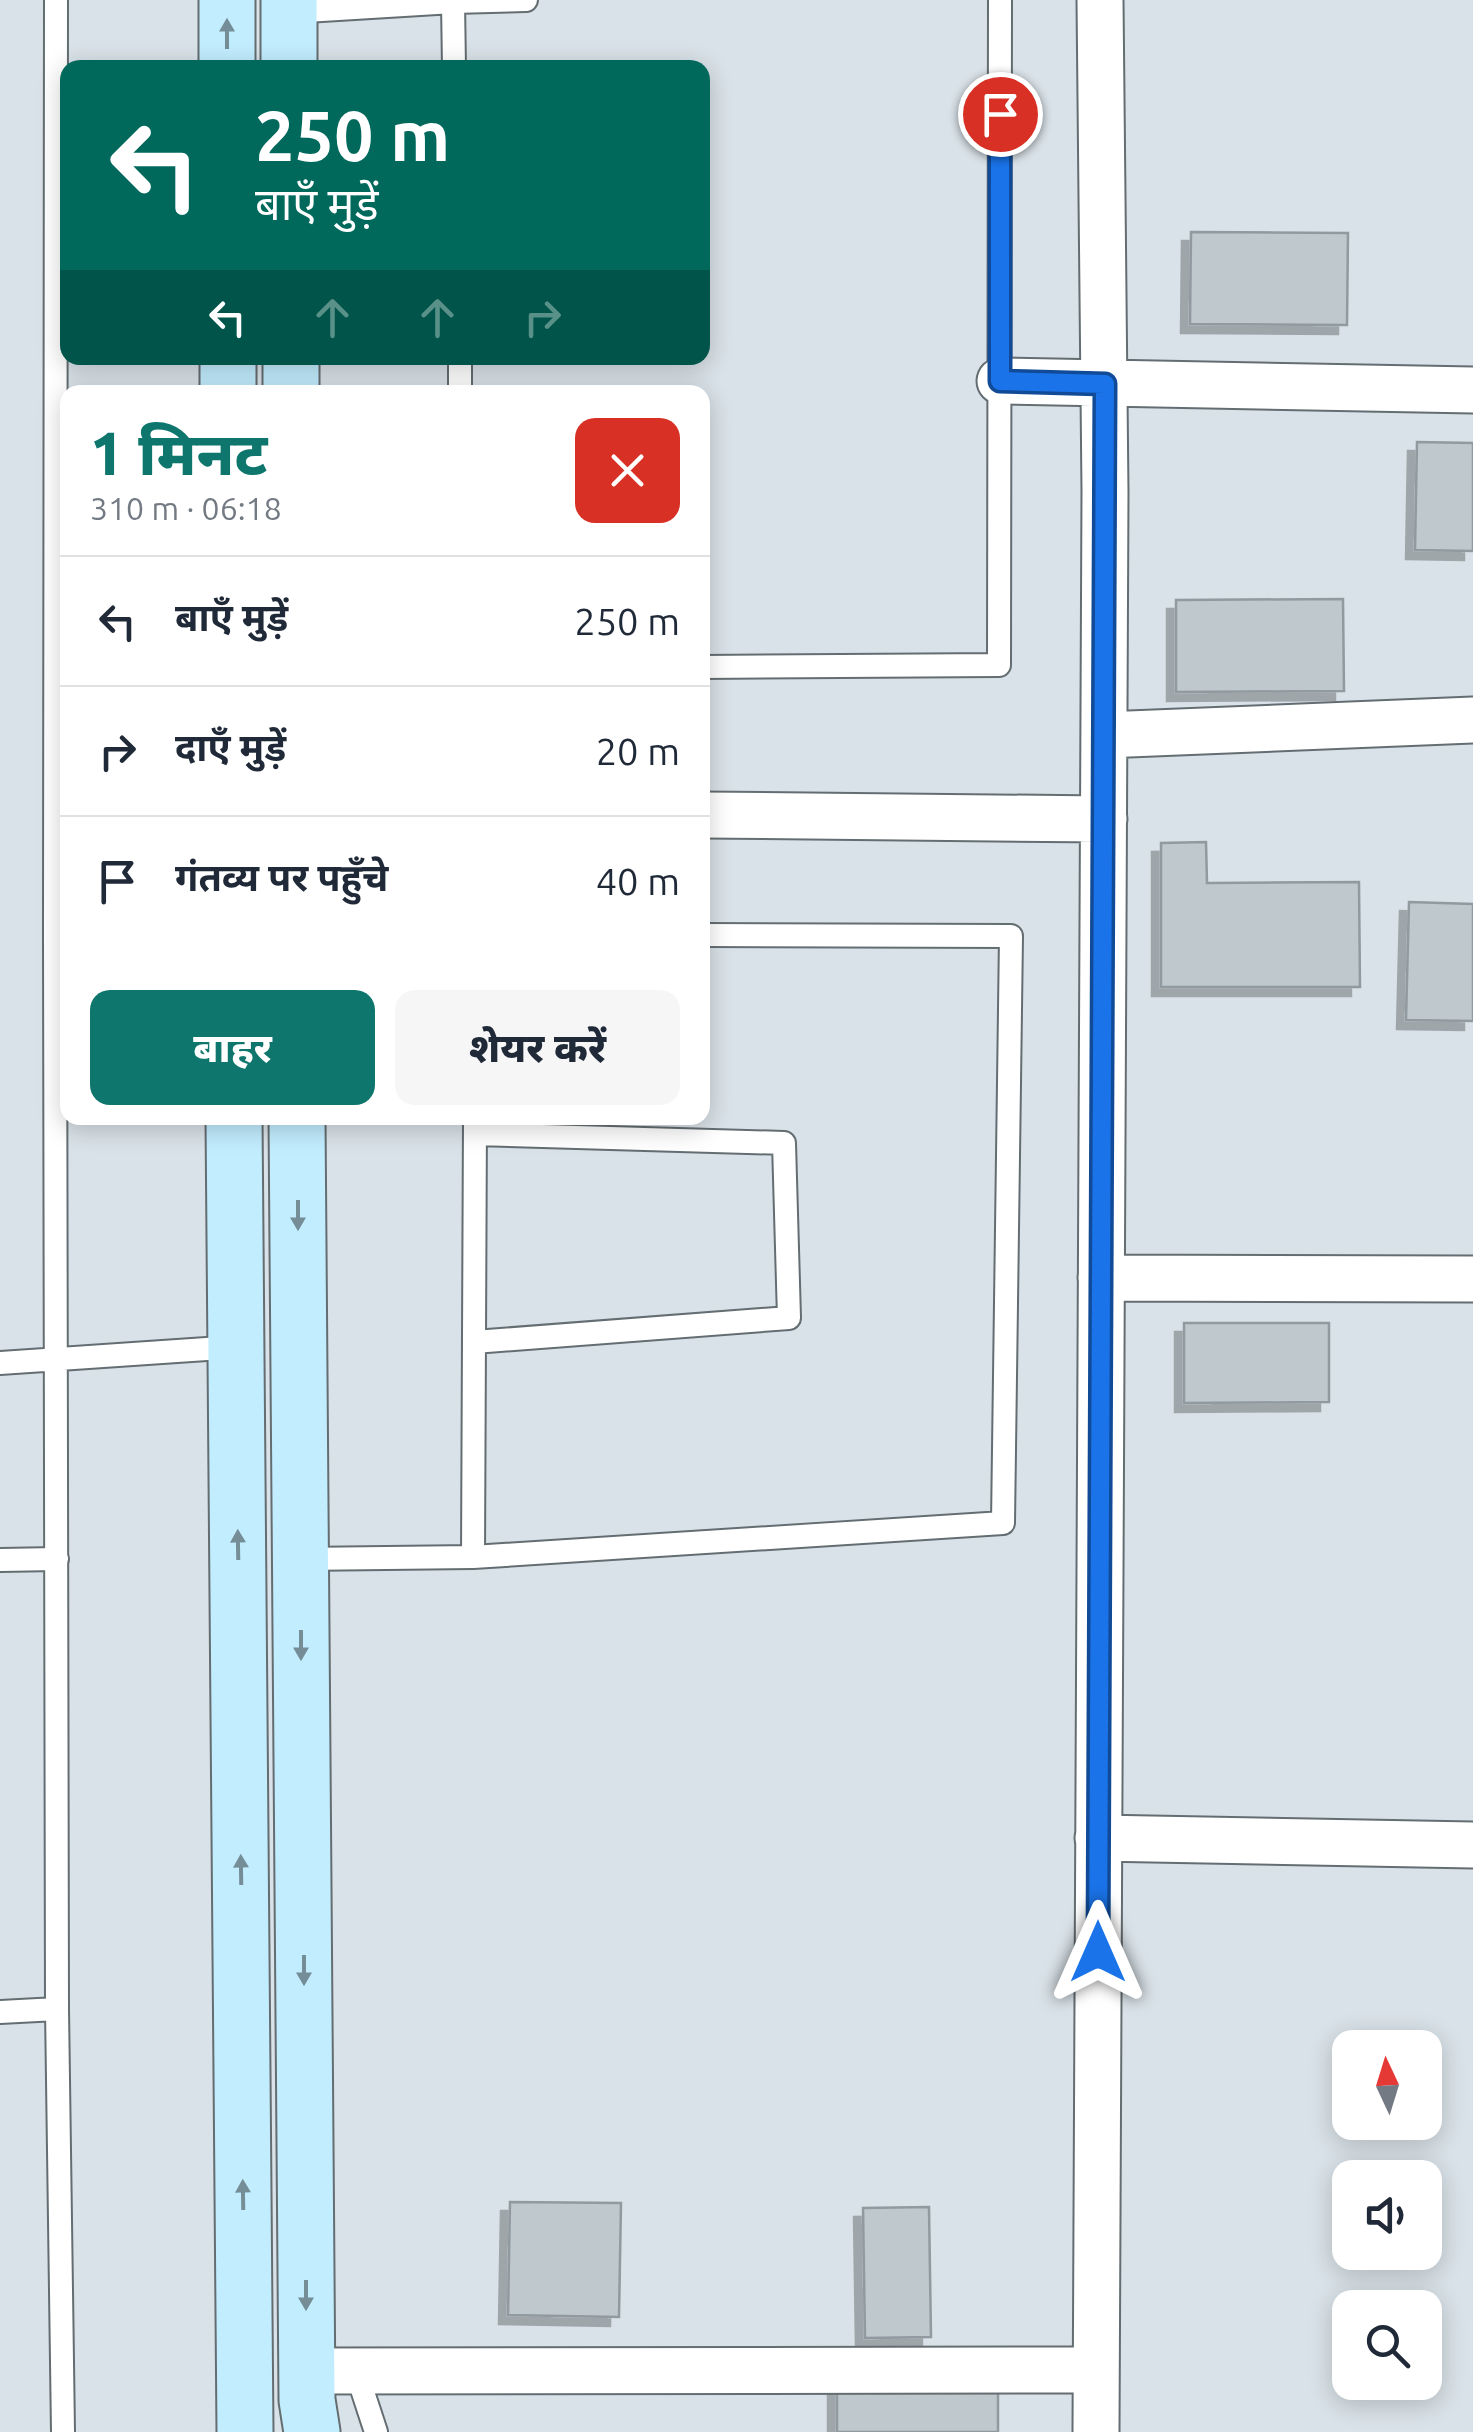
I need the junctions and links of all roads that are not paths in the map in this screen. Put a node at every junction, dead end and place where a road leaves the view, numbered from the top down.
1 (56, 0) edge
2 (227, 0) edge
3 (526, 0) edge
4 (1000, 0) edge
5 (1100, 0) edge
6 (453, 2) edge
7 (289, 6) edge
8 (227, 60) edge
9 (289, 60) edge
10 (454, 60) edge
11 (1000, 381) junction
12 (1105, 384) junction
13 (1473, 390) edge
14 (710, 667) edge
15 (1473, 720) edge
16 (1104, 735) junction
17 (60, 746) edge
18 (710, 815) edge
19 (1104, 819) junction
20 (710, 935) edge
21 (60, 1075) edge
22 (234, 1125) edge
23 (297, 1125) edge
24 (475, 1126) edge
25 (1102, 1278) junction
26 (1473, 1279) edge
27 (474, 1342) junction
28 (236, 1347) junction
29 (58, 1360) junction
30 (0, 1362) edge
31 (473, 1557) junction
32 (57, 1559) junction
33 (300, 1559) junction
34 (0, 1560) edge
35 (1098, 1838) junction
36 (1473, 1844) edge
37 (57, 2008) junction
38 (0, 2012) edge
39 (1096, 2370) junction
40 (331, 2371) junction
41 (63, 2432) edge
42 (246, 2432) edge
43 (312, 2432) edge
44 (376, 2432) edge
45 (1096, 2432) edge

1 - 17 lane
8 -> 2 street
3 - 6 lane
4 - 11 lane
5 - 12 street
6 - 7 lane
6 - 10 lane
7 - 9 street
11 - 12 street
11 - 14 lane
12 - 13 street
12 - 16 street
15 - 16 street
16 - 19 street
18 - 19 street
19 - 25 street
20 - 31 lane
21 - 29 lane
22 - 28 street
23 -> 33 street
24 - 27 lane
24 - 27 lane
25 - 26 street
25 - 35 street
27 - 31 lane
28 - 29 lane
42 -> 28 street
29 - 30 lane
29 - 32 lane
31 - 33 lane
32 - 34 lane
32 - 37 lane
33 -> 40 street
35 - 36 street
35 - 39 street
37 - 38 lane
37 - 41 lane
39 - 40 street
39 - 45 street
40 - 43 street
40 - 44 lane

